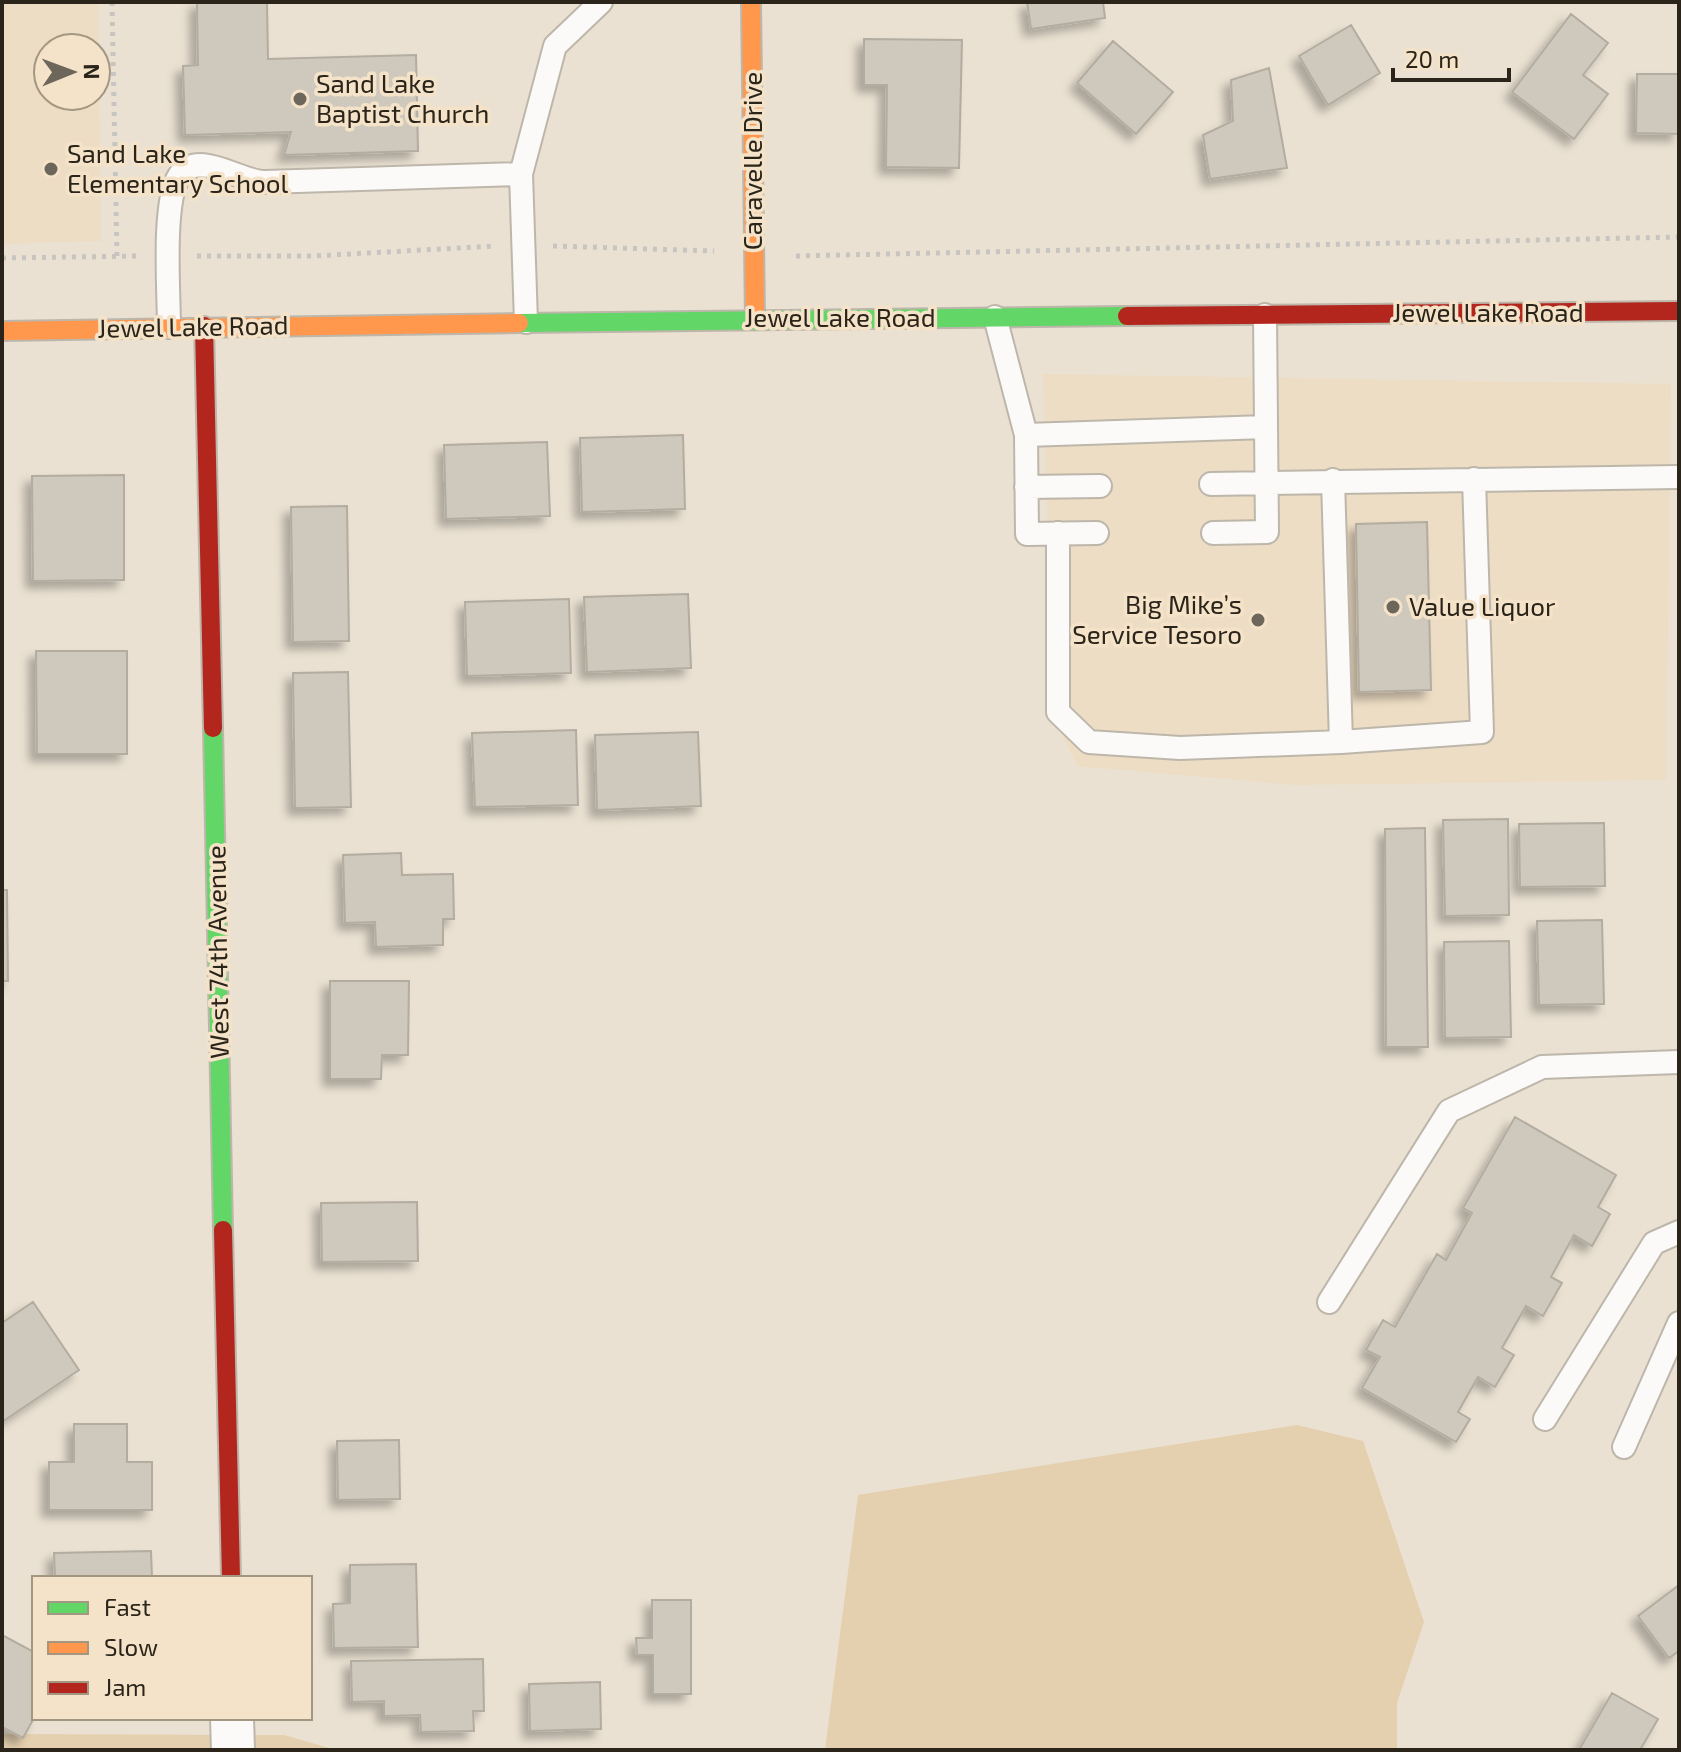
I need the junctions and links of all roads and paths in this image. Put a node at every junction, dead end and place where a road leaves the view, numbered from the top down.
1 (112, 2) edge
2 (601, 2) edge
3 (751, 2) edge
4 (521, 174) junction
5 (1679, 237) edge
6 (524, 245) junction
7 (753, 254) junction
8 (169, 256) junction
9 (117, 257) junction
10 (2, 258) edge
11 (1679, 311) edge
12 (1265, 315) junction
13 (995, 317) junction
14 (755, 319) junction
15 (526, 322) junction
16 (204, 326) junction
17 (169, 327) junction
18 (2, 331) edge
19 (1266, 427) junction
20 (1026, 435) junction
21 (1679, 477) edge
22 (1474, 479) junction
23 (1333, 480) junction
24 (1266, 482) junction
25 (1211, 484) dead end
26 (1100, 486) dead end
27 (1026, 487) junction
28 (1058, 533) junction
29 (1097, 533) dead end
30 (1213, 533) dead end
31 (1341, 742) junction
32 (1679, 1062) edge
33 (1679, 1232) edge
34 (1329, 1302) dead end
35 (1679, 1323) edge
36 (1545, 1419) dead end
37 (1624, 1447) dead end
38 (231, 1576) edge
39 (232, 1720) edge
40 (233, 1750) edge

1 - 9 path
2 - 4 lane
3 - 7 main road, Caravelle Drive
4 - 6 lane
4 - 8 lane
5 - 7 path
6 - 7 path
6 - 8 path
6 - 15 lane
7 - 14 main road, Caravelle Drive
8 - 9 path
8 - 17 lane
9 - 10 path
11 - 12 main road, Jewel Lake Road
12 - 13 main road, Jewel Lake Road
12 - 19 lane
13 - 14 main road, Jewel Lake Road
13 - 20 lane
14 - 15 main road, Jewel Lake Road
15 - 16 main road, Jewel Lake Road
16 - 17 main road, Jewel Lake Road
16 - 38 main road, West 74th Avenue
17 - 18 main road, Jewel Lake Road
19 - 20 lane
19 - 24 lane
20 - 27 lane
21 - 22 lane
22 - 23 lane
22 - 31 lane
23 - 24 lane
23 - 31 lane
24 - 25 lane
24 - 30 lane
26 - 27 lane
27 - 28 lane
28 - 29 lane
28 - 31 lane
32 - 34 lane
33 - 36 lane
35 - 37 lane
39 - 40 street

